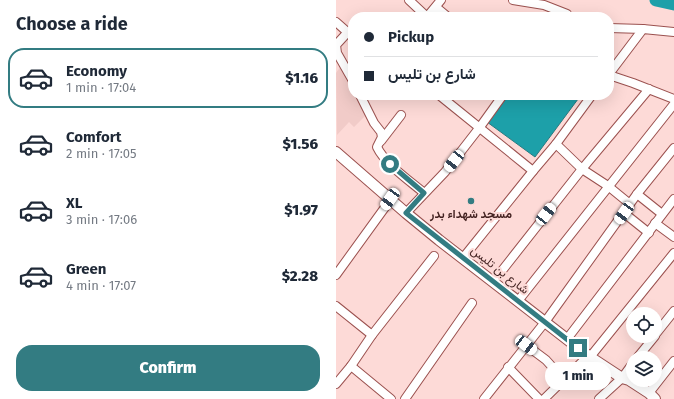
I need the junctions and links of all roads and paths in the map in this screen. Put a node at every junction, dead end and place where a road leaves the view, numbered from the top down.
1 (409, 0) edge
2 (441, 0) edge
3 (513, 0) edge
4 (436, 7) junction
5 (422, 12) edge
6 (432, 12) edge
7 (442, 12) edge
8 (559, 12) edge
9 (336, 22) edge
10 (614, 28) edge
11 (643, 29) junction
12 (674, 32) edge
13 (348, 33) edge
14 (348, 36) edge
15 (336, 44) edge
16 (336, 48) edge
17 (614, 68) edge
18 (348, 72) edge
19 (614, 77) edge
20 (649, 89) junction
21 (674, 99) edge
22 (362, 100) edge
23 (445, 100) edge
24 (500, 100) edge
25 (588, 100) edge
26 (674, 104) edge
27 (401, 115) dead end
28 (480, 128) junction
29 (556, 144) junction
30 (377, 147) junction
31 (674, 148) edge
32 (336, 152) edge
33 (582, 168) junction
34 (533, 171) junction
35 (608, 186) junction
36 (424, 193) junction
37 (637, 194) junction
38 (674, 198) edge
39 (390, 199) junction
40 (630, 204) junction
41 (406, 213) junction
42 (624, 213) junction
43 (662, 214) junction
44 (655, 223) junction
45 (649, 233) junction
46 (674, 237) edge
47 (674, 253) edge
48 (434, 256) dead end
49 (463, 258) junction
50 (336, 275) edge
51 (493, 282) junction
52 (518, 301) junction
53 (472, 303) dead end
54 (336, 306) edge
55 (674, 311) edge
56 (545, 322) junction
57 (662, 327) edge
58 (372, 335) junction
59 (567, 339) junction
60 (649, 343) edge
61 (526, 345) junction
62 (643, 351) edge
63 (590, 357) junction
64 (674, 360) edge
65 (351, 366) junction
66 (508, 367) junction
67 (626, 373) edge
68 (622, 378) junction
69 (564, 380) junction
70 (336, 384) edge
71 (652, 396) edge
72 (391, 399) edge
73 (405, 399) edge
74 (484, 399) edge
75 (539, 399) edge
76 (544, 399) edge
77 (599, 399) edge

1 - 5 street
2 - 4 street
3 - 8 street
4 - 6 street
4 - 7 street
9 - 13 street
10 - 11 street
11 - 12 street
11 - 17 street
14 - 15 street
16 - 18 street
19 - 20 street
20 - 21 street
20 - 33 street
22 - 30 street
23 - 28 street
24 - 28 street
25 - 29 street
26 - 35 street
27 - 30 street
28 - 34 street
28 - 36 street
29 - 33 street
29 - 34 street
30 - 36 street
31 - 37 street
32 - 39 street, شارع بن تليس
33 - 35 street
33 - 51 street
34 - 49 street
35 - 40 street
35 - 52 street
36 - 41 street
37 - 40 street
37 - 43 street
38 - 43 street
39 - 41 street, شارع بن تليس
39 - 50 street
40 - 42 street
41 - 49 street, شارع بن تليس
42 - 45 street
42 - 56 street
43 - 44 street
44 - 45 street
44 - 46 street
45 - 59 street
47 - 63 street
48 - 58 street
49 - 51 street, شارع بن تليس
51 - 52 street, شارع بن تليس
52 - 56 street, شارع بن تليس
53 - 73 street
54 - 58 street
55 - 57 street
56 - 59 street, شارع بن تليس
56 - 61 street
58 - 65 street
59 - 63 street, شارع بن تليس
60 - 62 street
61 - 66 street
61 - 69 street
63 - 68 street, شارع بن تليس
63 - 69 street
64 - 71 street
65 - 70 street
65 - 72 street
66 - 74 street
66 - 75 street
67 - 68 street
68 - 71 street, شارع بن تليس
68 - 77 street
69 - 76 street

